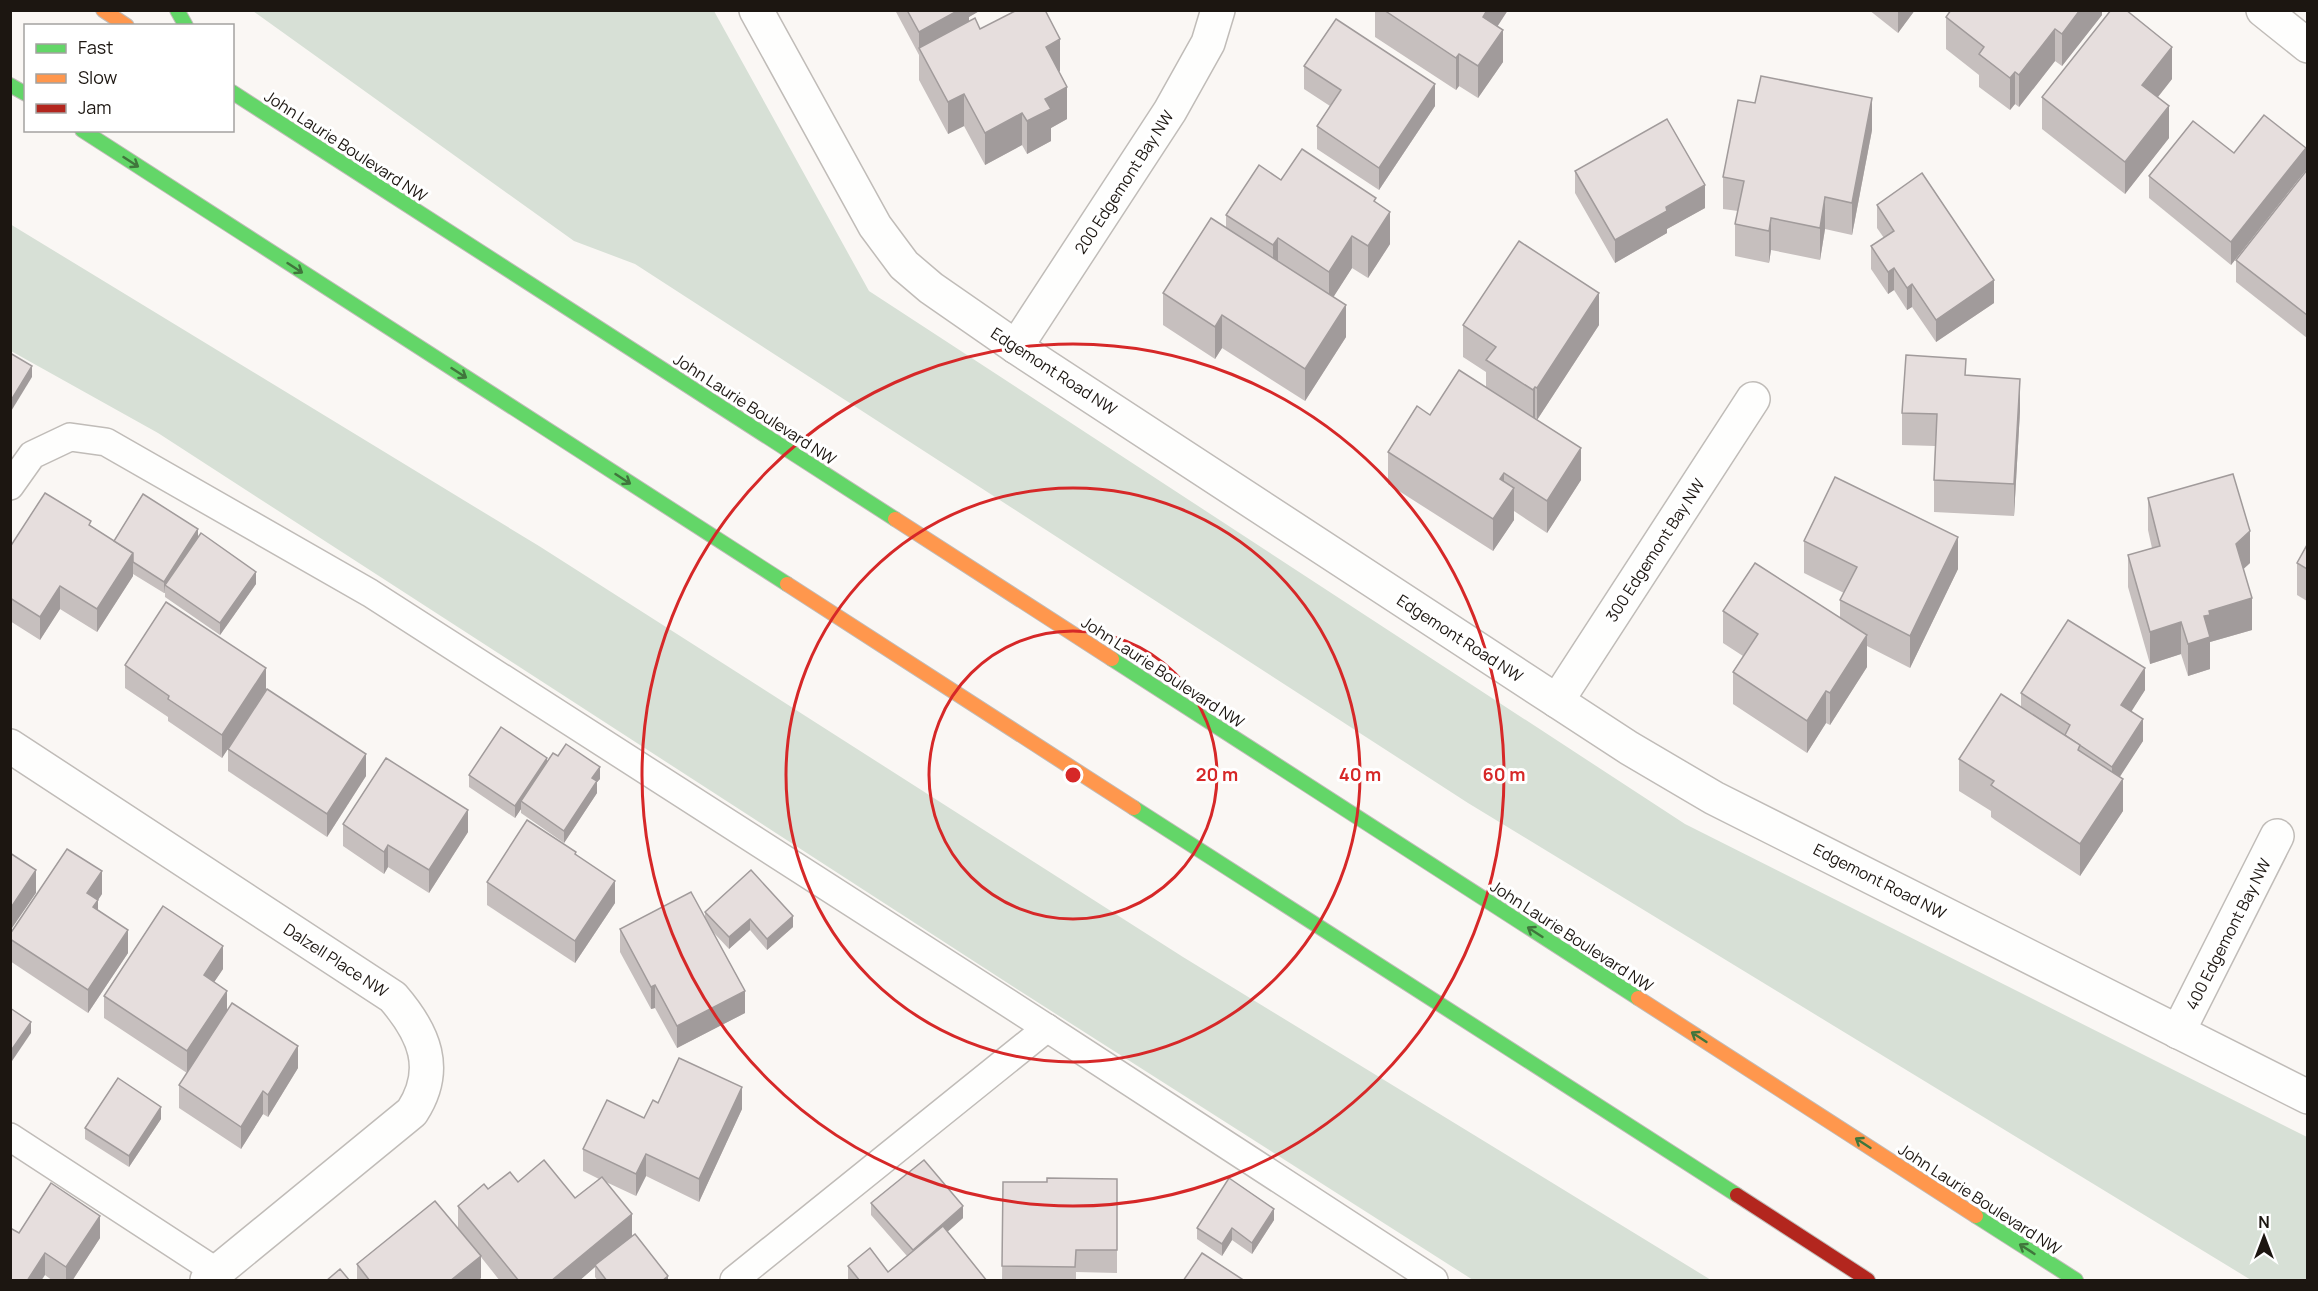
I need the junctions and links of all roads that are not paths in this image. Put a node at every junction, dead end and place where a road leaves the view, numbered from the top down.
1 (103, 10) edge
2 (177, 10) edge
3 (756, 10) edge
4 (1218, 10) edge
5 (2263, 10) edge
6 (124, 24) edge
7 (185, 24) edge
8 (2307, 46) edge
9 (10, 85) edge
10 (24, 93) edge
11 (234, 93) edge
12 (85, 132) edge
13 (1016, 347) junction
14 (1753, 399) dead end
15 (10, 486) edge
16 (1557, 701) junction
17 (10, 746) edge
18 (2277, 836) dead end
19 (1047, 1028) junction
20 (2178, 1032) junction
21 (2307, 1097) edge
22 (10, 1137) edge
23 (212, 1276) edge
24 (734, 1281) edge
25 (1434, 1281) edge
26 (1868, 1281) edge
27 (2076, 1281) edge

1 - 6 main road
2 - 7 main road
3 - 13 street, Edgemont Road NW
4 - 13 street, 200 Edgemont Bay NW
5 - 8 street
9 - 10 main road
27 -> 11 main road, John Laurie Boulevard NW
12 -> 26 main road
13 - 16 street, Edgemont Road NW
14 - 16 street, 300 Edgemont Bay NW
15 - 19 lane
16 - 20 street, Edgemont Road NW
17 - 23 street, Dalzell Place NW
18 - 20 street, 400 Edgemont Bay NW
19 - 24 lane
19 - 25 lane
20 - 21 street, Edgemont Road NW
22 - 23 lane

